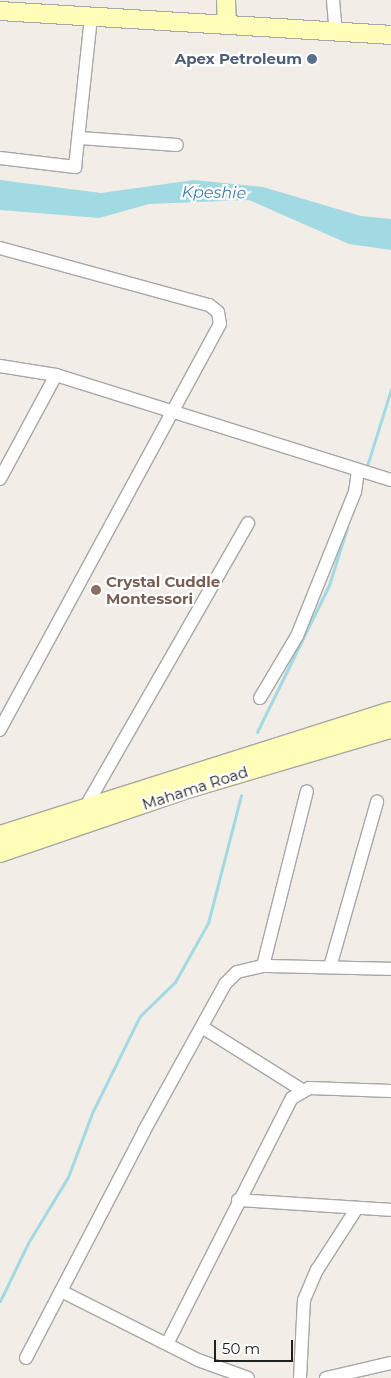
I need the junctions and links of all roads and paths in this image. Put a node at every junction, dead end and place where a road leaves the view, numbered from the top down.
1 (226, 0) edge
2 (333, 0) edge
3 (0, 11) edge
4 (90, 17) junction
5 (227, 25) junction
6 (336, 32) junction
7 (391, 35) edge
8 (80, 138) junction
9 (177, 145) dead end
10 (6, 159) edge
11 (0, 167) edge
12 (0, 248) edge
13 (0, 366) edge
14 (56, 375) junction
15 (177, 411) junction
16 (359, 471) junction
17 (0, 479) edge
18 (386, 479) edge
19 (248, 523) dead end
20 (260, 698) dead end
21 (391, 711) edge
22 (391, 729) edge
23 (0, 730) edge
24 (307, 791) dead end
25 (377, 802) dead end
26 (86, 806) junction
27 (0, 836) edge
28 (0, 853) edge
29 (263, 966) junction
30 (330, 968) junction
31 (391, 969) edge
32 (202, 1028) junction
33 (302, 1090) junction
34 (391, 1091) edge
35 (238, 1200) junction
36 (357, 1208) junction
37 (391, 1210) edge
38 (61, 1291) junction
39 (168, 1342) junction
40 (26, 1358) dead end
41 (391, 1363) edge
42 (244, 1378) edge
43 (248, 1378) edge
44 (300, 1378) edge
45 (326, 1378) edge

1 - 5 street
2 - 6 street
3 - 4 street
4 - 5 street
4 - 8 street
5 - 6 street
6 - 7 street
8 - 9 street
8 - 10 street
10 - 11 street
12 - 15 street
13 - 14 street
14 - 15 street
14 - 17 street
15 - 16 street
15 - 23 street
16 - 18 street
16 - 20 street
19 - 26 street
21 - 26 street, Mahama Road
22 - 28 street, Mahama Road
24 - 29 street
25 - 30 street
26 - 27 street, Mahama Road
29 - 30 street
29 - 32 street
30 - 31 street
32 - 33 street
32 - 38 street
33 - 34 street
33 - 35 street
35 - 36 street
35 - 39 street
36 - 37 street
36 - 44 street
38 - 39 street
38 - 40 street
39 - 42 street
41 - 45 street
42 - 43 street

